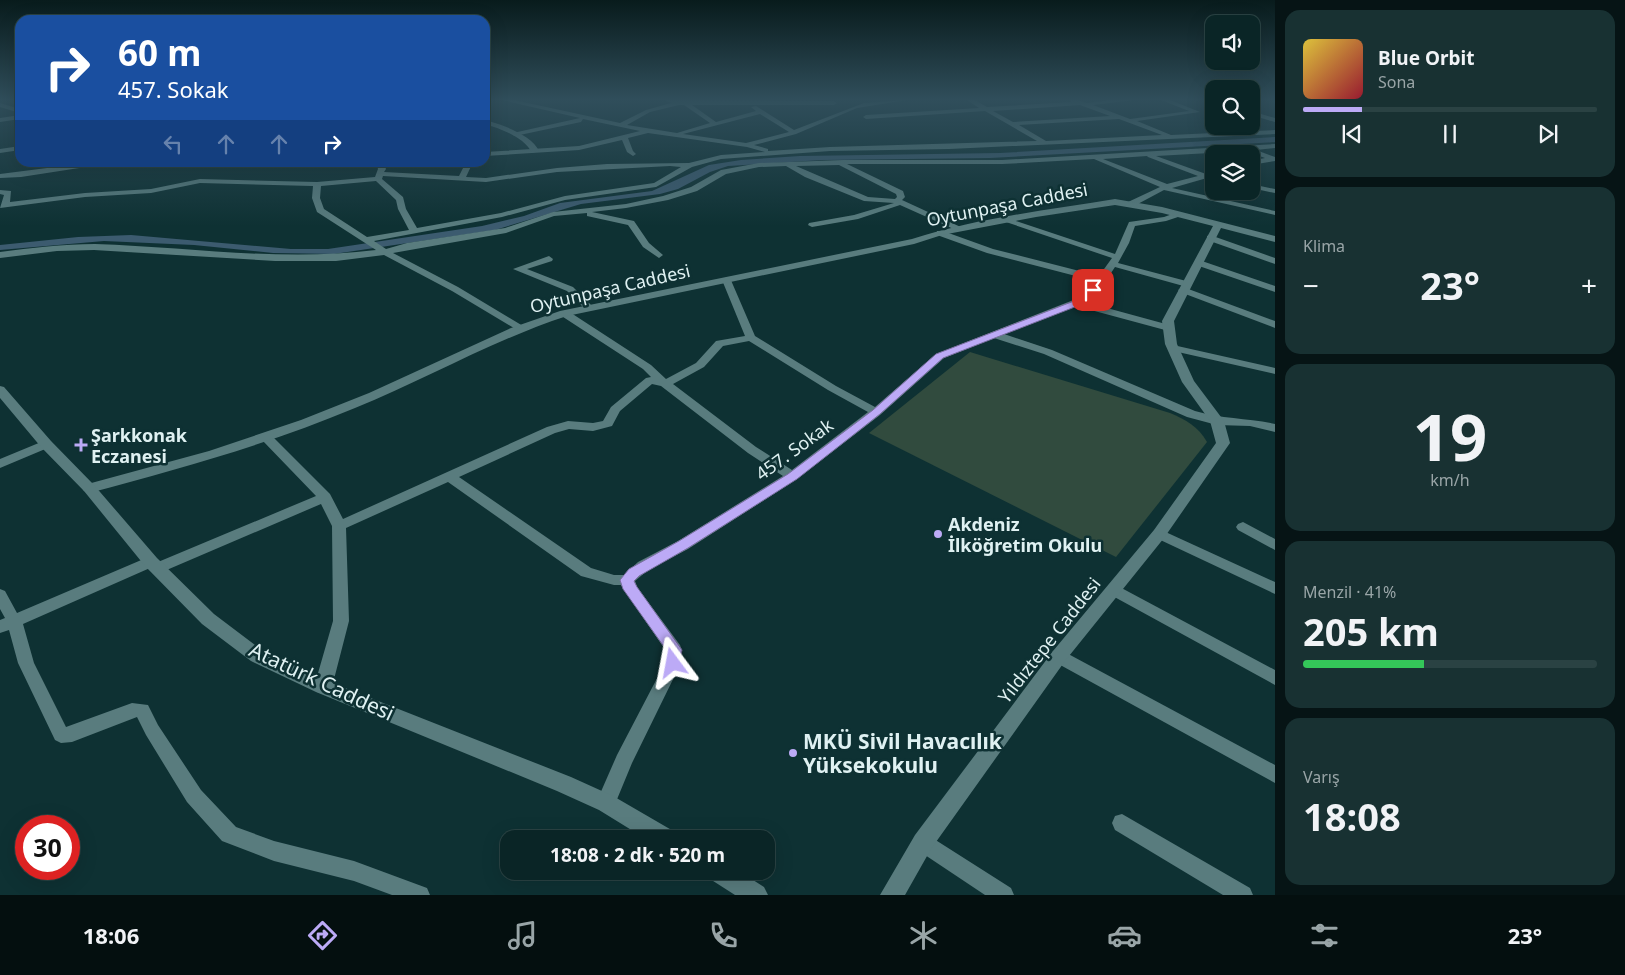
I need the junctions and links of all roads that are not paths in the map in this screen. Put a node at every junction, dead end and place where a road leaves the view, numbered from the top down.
1 (527, 142) edge
2 (608, 142) edge
3 (626, 142) edge
4 (723, 142) edge
5 (760, 142) edge
6 (1044, 142) joint
7 (1050, 142) edge
8 (747, 145) junction
9 (1275, 146) edge
10 (1260, 148) edge
11 (15, 149) edge
12 (535, 150) junction
13 (0, 151) edge
14 (776, 151) junction
15 (1205, 151) edge
16 (490, 154) edge
17 (633, 154) dead end
18 (1146, 154) junction
19 (1260, 155) edge
20 (1092, 157) junction
21 (843, 162) junction
22 (1260, 162) edge
23 (1274, 162) edge
24 (788, 164) junction
25 (689, 165) junction
26 (78, 167) edge
27 (381, 167) edge
28 (468, 167) edge
29 (0, 176) edge
30 (1205, 176) joint
31 (379, 177) junction
32 (462, 178) junction
33 (317, 184) junction
34 (1165, 188) junction
35 (1260, 188) edge
36 (1275, 190) edge
37 (0, 192) edge
38 (899, 202) junction
39 (1131, 204) junction
40 (3, 205) edge
41 (585, 209) junction
42 (1275, 212) edge
43 (1178, 214) junction
44 (1004, 220) junction
45 (812, 225) dead end
46 (961, 229) junction
47 (414, 231) junction
48 (1214, 231) junction
49 (940, 233) junction
50 (1275, 239) edge
51 (366, 240) junction
52 (385, 252) junction
53 (0, 255) edge
54 (659, 256) dead end
55 (549, 259) dead end
56 (1115, 260) junction
57 (1275, 261) edge
58 (1199, 262) junction
59 (727, 280) junction
60 (1102, 280) junction
61 (1185, 287) junction
62 (1275, 290) edge
63 (1077, 303) junction
64 (589, 308) junction
65 (564, 313) junction
66 (1275, 325) edge
67 (519, 328) junction
68 (1169, 328) junction
69 (995, 335) junction
70 (751, 338) junction
71 (1173, 348) junction
72 (1275, 371) edge
73 (664, 384) junction
74 (0, 390) edge
75 (876, 412) junction
76 (1217, 421) junction
77 (1275, 428) edge
78 (266, 437) junction
79 (46, 444) junction
80 (0, 464) edge
81 (450, 476) junction
82 (792, 476) junction
83 (89, 488) junction
84 (325, 497) junction
85 (339, 526) junction
86 (1243, 527) dead end
87 (1159, 534) junction
88 (1275, 545) edge
89 (154, 565) junction
90 (627, 580) junction
91 (1275, 588) edge
92 (1114, 590) junction
93 (0, 595) edge
94 (7, 624) edge
95 (1059, 656) junction
96 (1275, 678) edge
97 (323, 687) junction
98 (1275, 775) edge
99 (606, 803) junction
100 (1122, 823) dead end
101 (652, 830) edge
102 (923, 842) junction
103 (731, 880) edge
104 (420, 895) edge
105 (753, 895) edge
106 (892, 895) edge
107 (1004, 895) edge
108 (1243, 895) edge

1 - 12 street
2 - 12 street
3 - 17 street
4 - 8 street
5 - 8 street
6 - 7 street
6 - 14 street
8 - 14 street
9 - 10 street
11 - 13 street
12 - 16 street
14 - 25 street
15 - 18 street
18 - 20 street
18 - 30 street
19 - 23 street
20 - 21 street
20 - 34 street
21 - 24 street
21 - 38 street
22 - 23 street
24 - 38 street
24 - 41 street
25 - 32 street
25 - 47 street
26 - 29 street
27 - 31 street
28 - 32 street
30 - 34 street
31 - 32 street
31 - 33 street
31 - 47 street
33 - 40 street
33 - 51 street
34 - 39 street
34 - 42 street
35 - 36 street
37 - 40 street
38 - 45 street
38 - 46 street
39 - 43 street, Oytunpaşa Caddesi
39 - 44 street, Oytunpaşa Caddesi
41 - 52 street
41 - 54 street
43 - 48 street, Oytunpaşa Caddesi
43 - 56 street, 457. Sokak
44 - 46 street, Oytunpaşa Caddesi
44 - 56 street
46 - 49 street, Oytunpaşa Caddesi
47 - 51 street
48 - 50 street, Oytunpaşa Caddesi
48 - 57 street
48 - 58 street, Yıldıztepe Caddesi
49 - 59 street, Oytunpaşa Caddesi
49 - 60 street
51 - 52 street
52 - 53 street
52 - 67 street
55 - 64 street
56 - 60 street, 457. Sokak
56 - 61 street
58 - 61 street, Yıldıztepe Caddesi
58 - 62 street
59 - 64 street, Oytunpaşa Caddesi
59 - 70 street
60 - 63 street, 457. Sokak
61 - 66 street
61 - 68 street, Yıldıztepe Caddesi
63 - 68 street
63 - 69 street, 457. Sokak
64 - 65 street, Oytunpaşa Caddesi
65 - 67 street, Oytunpaşa Caddesi
65 - 73 street
67 - 78 street, Oytunpaşa Caddesi
68 - 71 street, Yıldıztepe Caddesi
69 - 75 street, 457. Sokak
69 - 76 street
70 - 73 street
70 - 75 street
71 - 72 street
71 - 76 street, Yıldıztepe Caddesi
73 - 81 street
73 - 82 street
74 - 79 street, Atatürk Caddesi
75 - 82 street, 457. Sokak
76 - 77 street
76 - 87 street, Yıldıztepe Caddesi
78 - 83 street, Oytunpaşa Caddesi
78 - 84 street
79 - 80 street
79 - 83 street, Atatürk Caddesi
81 - 85 street
81 - 90 street
82 - 90 street, 457. Sokak
83 - 89 street, Atatürk Caddesi
84 - 85 street
84 - 89 street
85 - 97 street
86 - 88 street
87 - 91 street
87 - 92 street, Yıldıztepe Caddesi
89 - 94 street
89 - 97 street, Atatürk Caddesi
90 - 99 street
92 - 95 street, Yıldıztepe Caddesi
92 - 96 street
93 - 94 street
94 - 104 street
95 - 98 street
95 - 102 street, Yıldıztepe Caddesi
97 - 99 street, Atatürk Caddesi
99 - 101 street, Atatürk Caddesi
100 - 108 street
102 - 106 street, Yıldıztepe Caddesi
102 - 107 street
103 - 105 street

